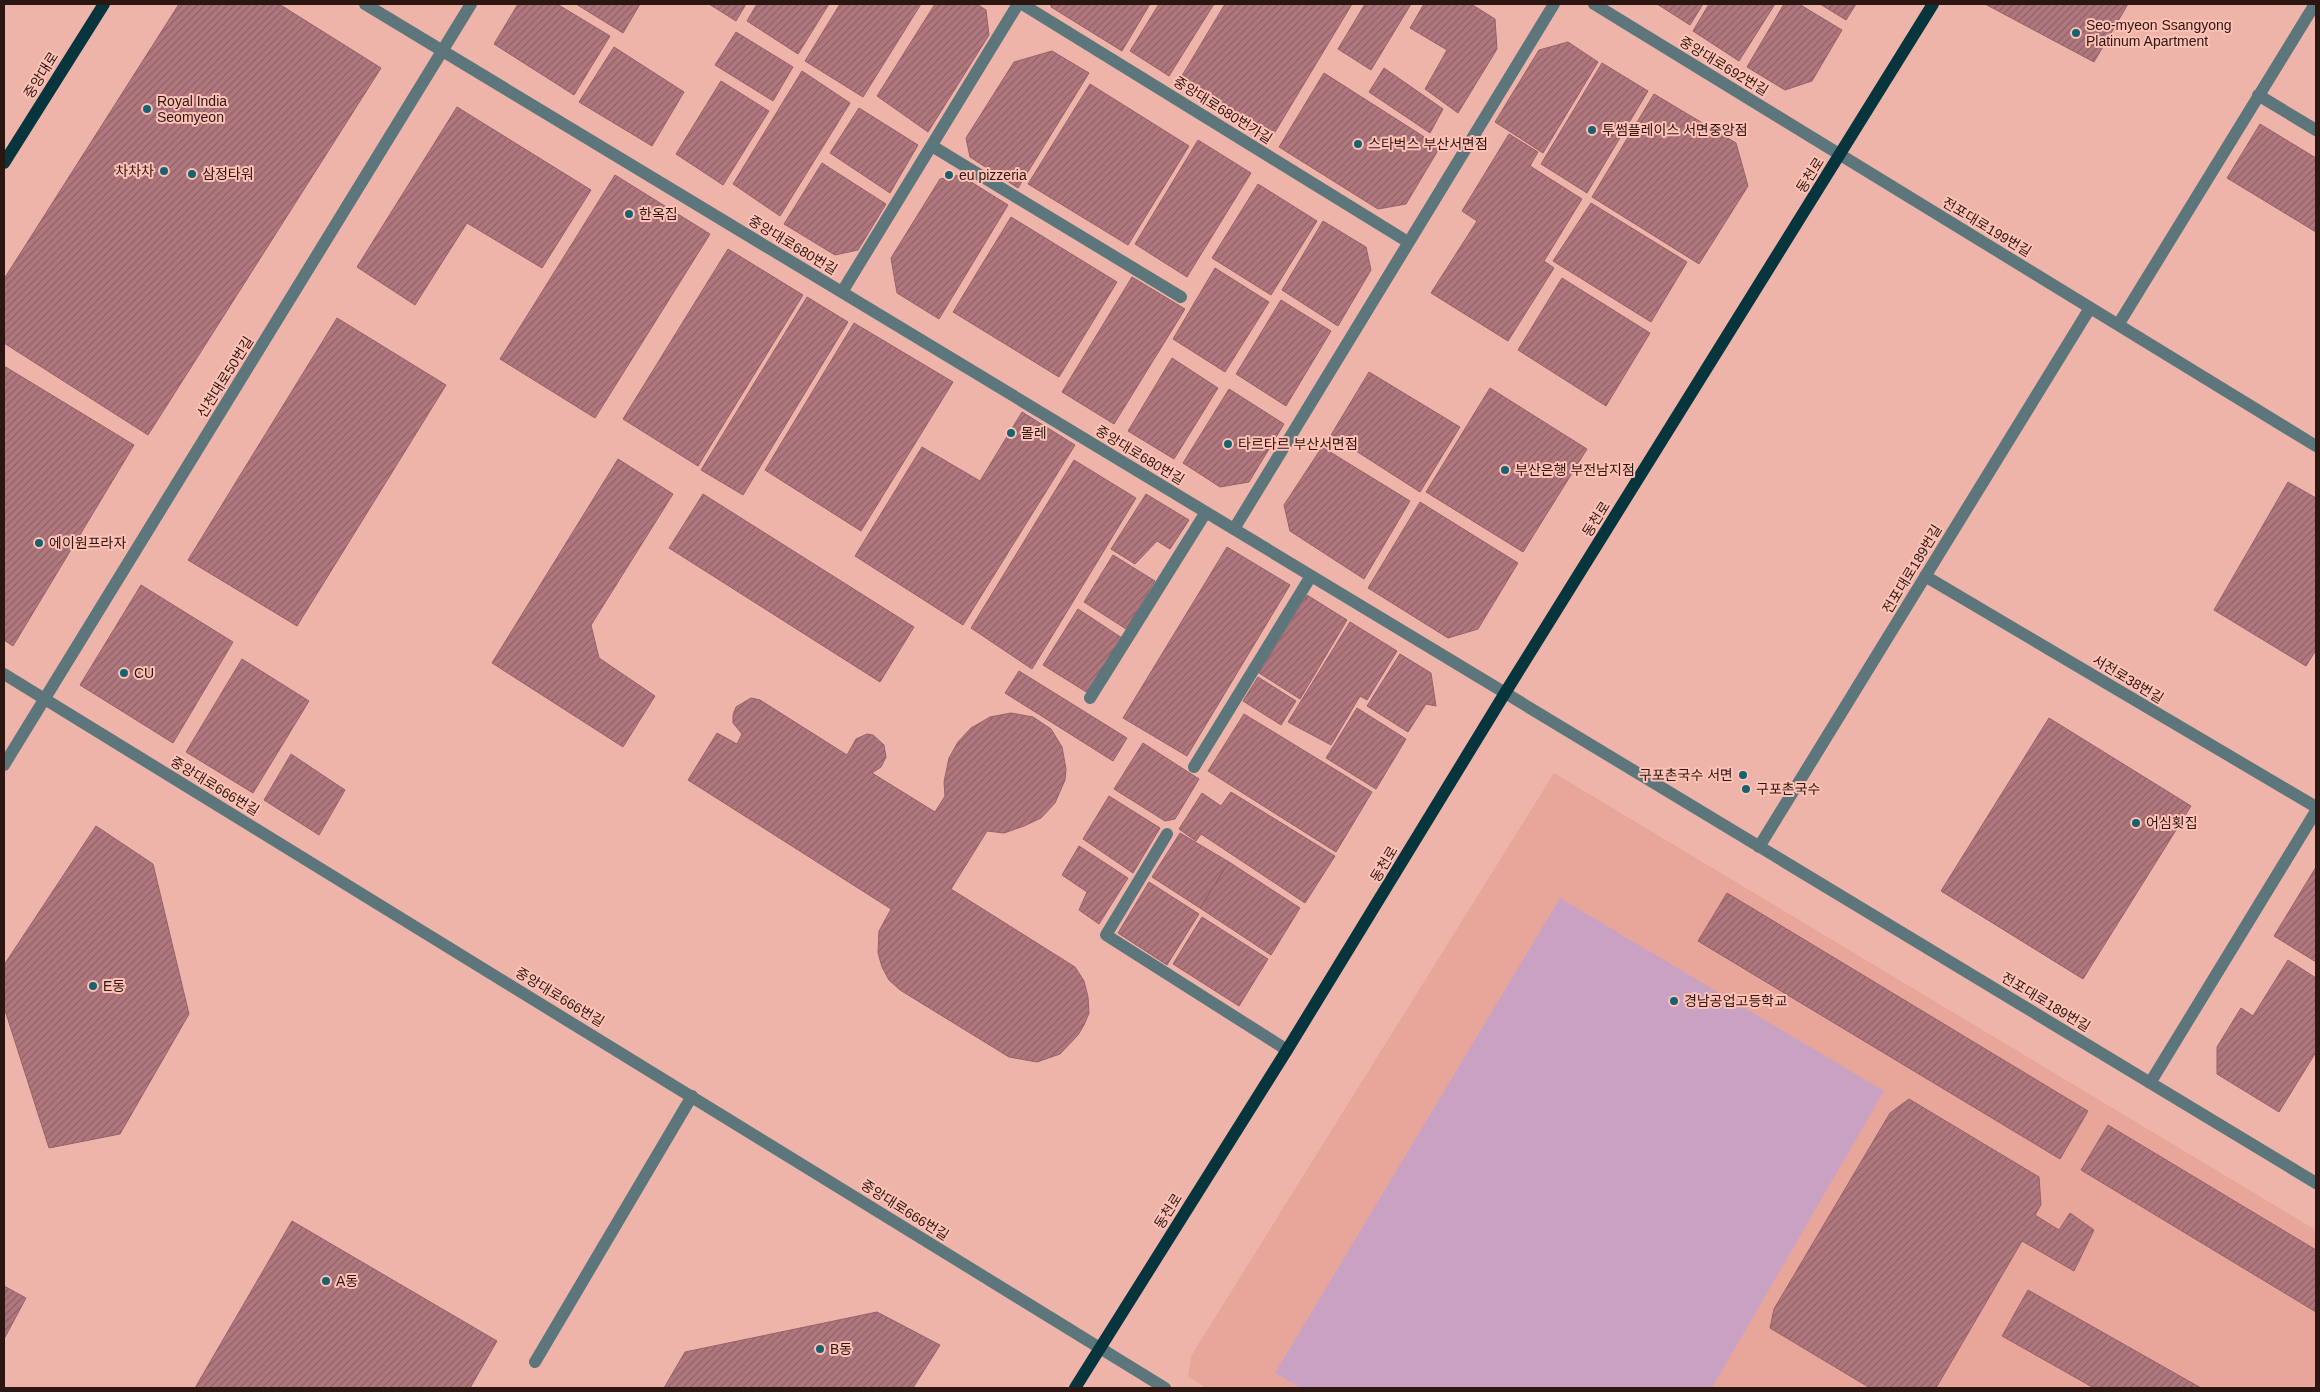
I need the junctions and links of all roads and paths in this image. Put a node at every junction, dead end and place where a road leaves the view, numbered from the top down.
1 (104, 4) edge
2 (365, 4) edge
3 (471, 4) edge
4 (1020, 4) edge
5 (1554, 4) edge
6 (1594, 4) edge
7 (1932, 4) edge
8 (2315, 4) edge
9 (443, 51) junction
10 (2258, 95) junction
11 (2316, 130) edge
12 (932, 146) junction
13 (1840, 154) junction
14 (4, 163) edge
15 (1408, 242) junction
16 (842, 292) junction
17 (1181, 296) dead end
18 (2090, 308) junction
19 (2118, 326) junction
20 (2316, 446) edge
21 (1206, 512) junction
22 (1234, 529) junction
23 (1311, 576) junction
24 (1925, 576) junction
25 (4, 674) edge
26 (1505, 693) junction
27 (1090, 698) dead end
28 (44, 699) junction
29 (4, 765) edge
30 (1194, 767) dead end
31 (2316, 809) edge
32 (1167, 834) dead end
33 (1759, 847) junction
34 (1287, 1050) junction
35 (2150, 1083) junction
36 (692, 1096) junction
37 (2316, 1184) edge
38 (1100, 1348) junction
39 (535, 1362) dead end
40 (1075, 1388) edge
41 (1165, 1388) edge

1 - 14 main road, 중앙대로
2 - 9 street, 중앙대로680번길
3 - 9 street, 신천대로50번길
4 - 12 street, 중앙대로680번가길
4 - 15 street, 중앙대로680번가길
5 - 15 street
6 - 13 street, 중앙대로692번길
7 - 13 main road, 동천로
8 - 10 street
9 - 16 street, 중앙대로680번길
9 - 28 street, 신천대로50번길
10 - 11 street
10 - 19 street
12 - 16 street, 중앙대로680번가길
12 - 17 street
13 - 18 street, 전포대로199번길
13 - 26 main road, 동천로
15 - 22 street
16 - 21 street, 중앙대로680번길
18 - 19 street, 전포대로199번길
18 - 24 street, 전포대로189번길
19 - 20 street, 전포대로199번길
21 - 22 street, 중앙대로680번길
21 - 27 street
22 - 23 street, 중앙대로680번길
23 - 26 street, 중앙대로680번길
23 - 30 street
24 - 31 street, 서전로38번길
24 - 33 street, 전포대로189번길
25 - 28 street, 중앙대로666번길
26 - 33 street, 전포대로189번길
26 - 34 main road, 동천로
28 - 29 street, 신천대로50번길
28 - 36 street, 중앙대로666번길
31 - 35 street, 서전로38번길
32 - 34 street
33 - 35 street, 전포대로189번길
34 - 38 main road, 동천로
35 - 37 street, 전포대로189번길
36 - 38 street, 중앙대로666번길
36 - 39 street
38 - 40 main road, 동천로
38 - 41 street, 중앙대로666번길

